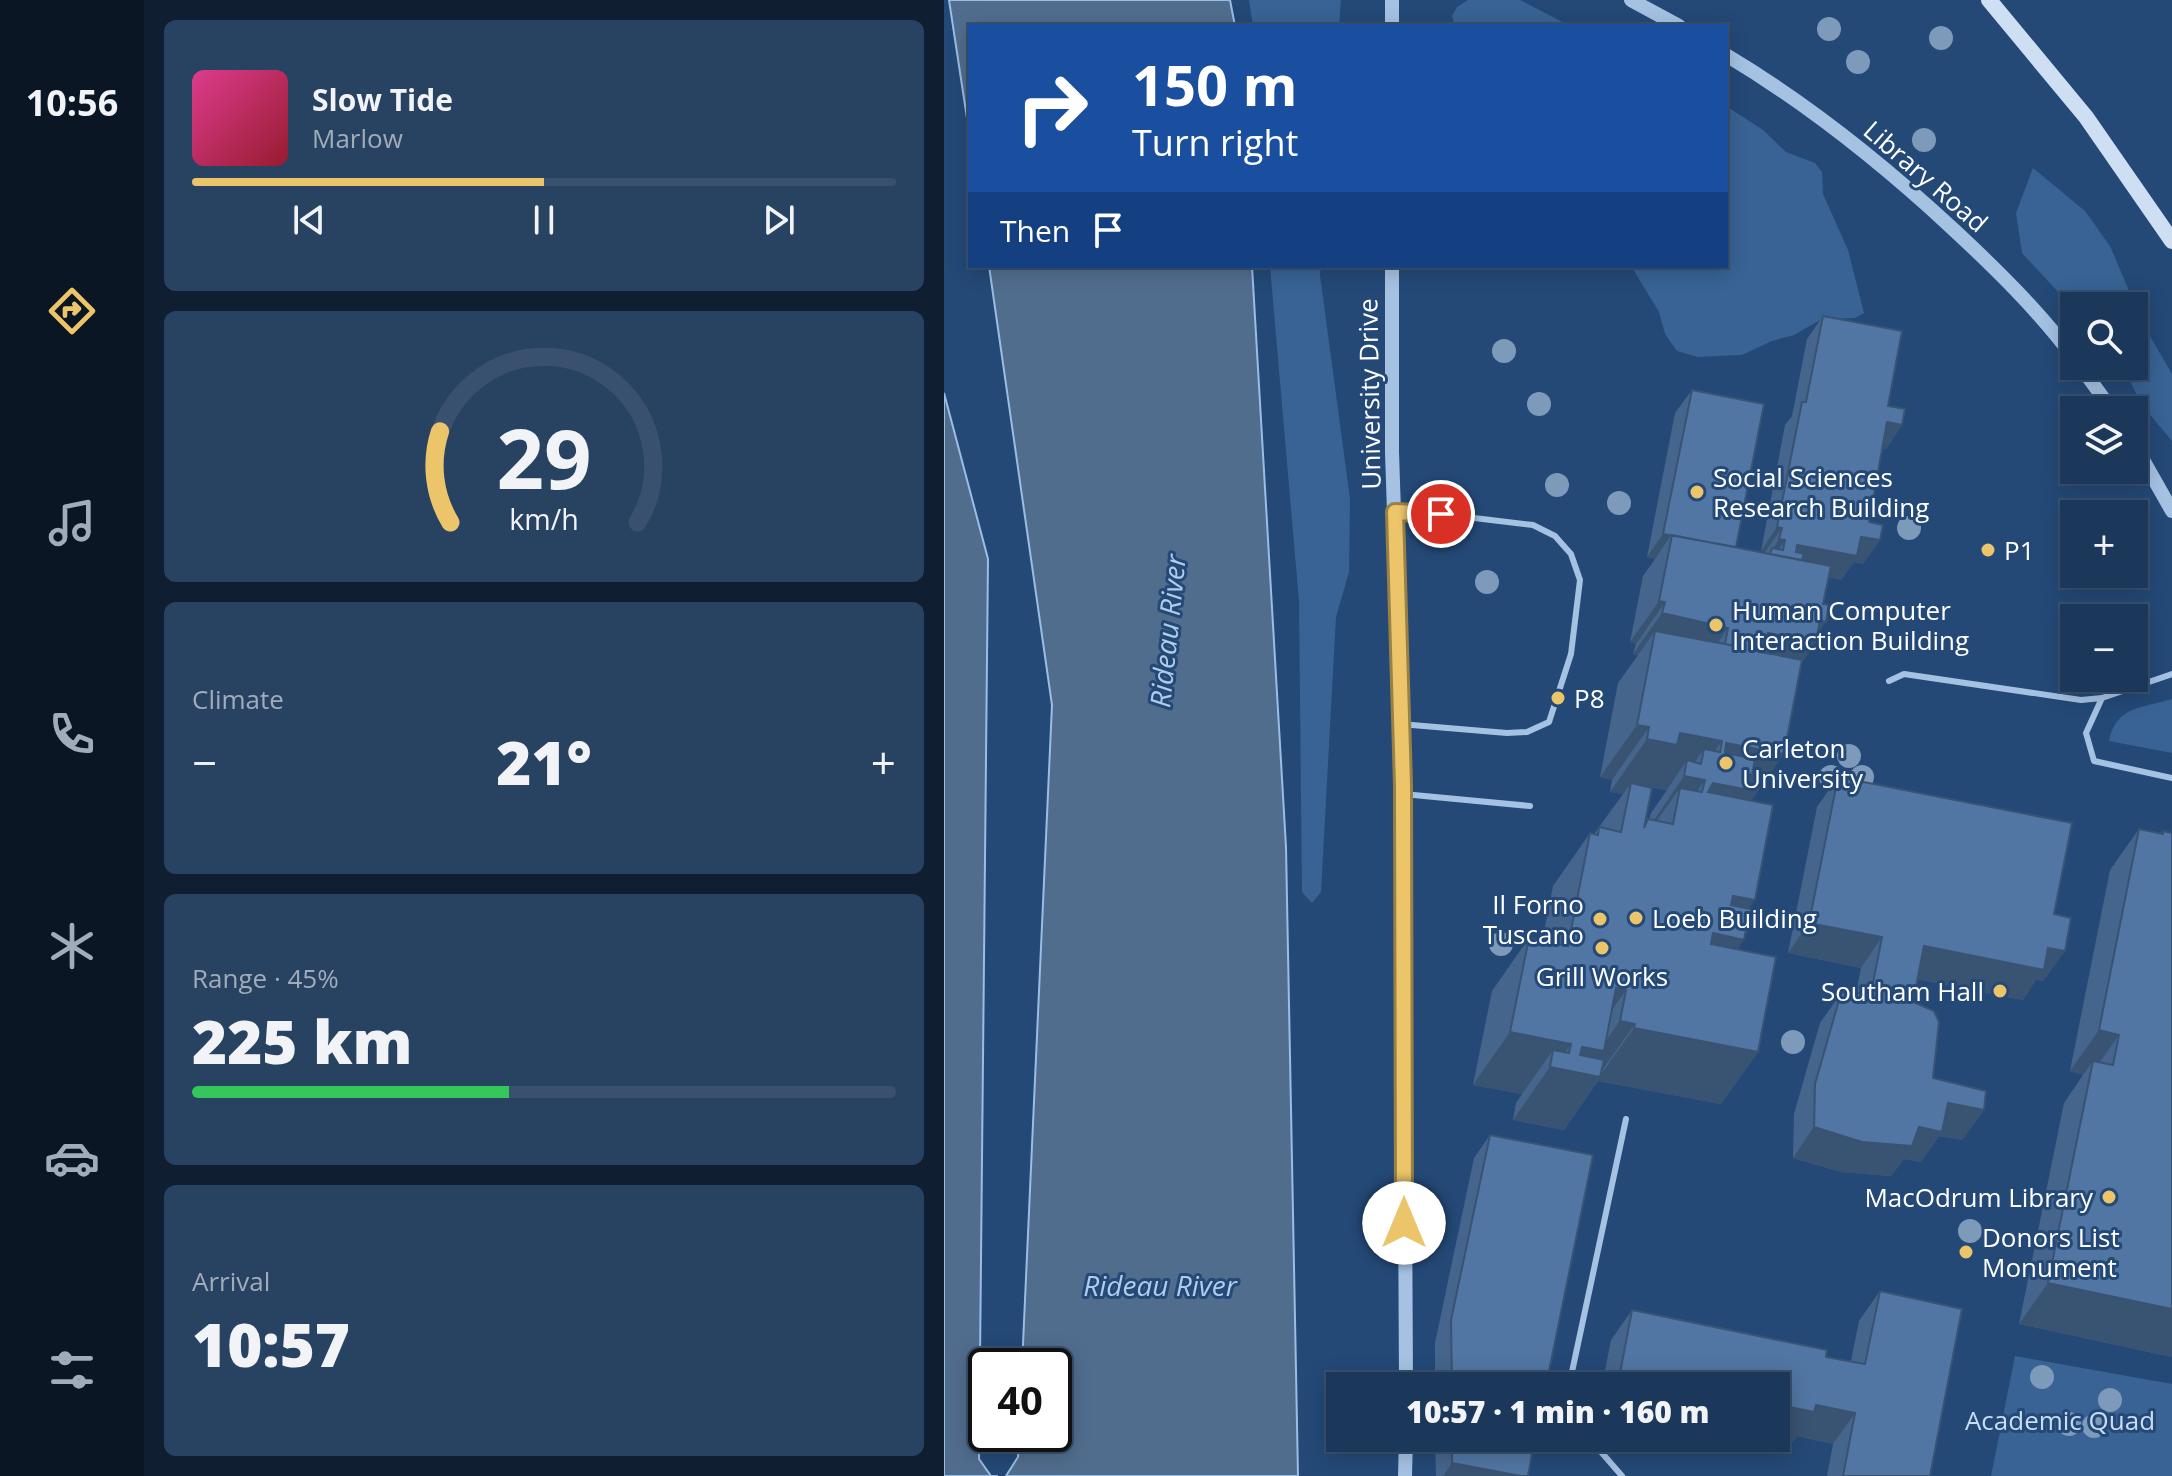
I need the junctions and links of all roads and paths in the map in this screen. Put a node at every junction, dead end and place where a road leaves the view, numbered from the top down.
1 (1392, 0) edge
2 (1631, 0) edge
3 (1989, 0) edge
4 (1392, 24) edge
5 (1675, 24) edge
6 (1728, 56) edge
7 (2172, 241) edge
8 (1392, 268) edge
9 (2060, 342) edge
10 (2148, 469) edge
11 (2172, 511) edge
12 (1395, 512) junction
13 (2172, 674) edge
14 (1889, 681) dead end
15 (2102, 698) junction
16 (1400, 724) junction
17 (2172, 778) edge
18 (1403, 794) junction
19 (1530, 806) dead end
20 (1626, 1119) dead end
21 (1406, 1372) edge
22 (1572, 1372) edge
23 (1406, 1452) edge
24 (1601, 1452) edge
25 (1405, 1476) edge
26 (1622, 1476) edge

1 - 4 street
2 - 5 street
3 - 7 main road
6 - 9 street, Library Road
8 - 12 street, University Drive
10 - 11 street
12 - 16 street, University Drive
12 - 16 lane
13 - 15 lane
14 - 15 lane
15 - 17 lane
16 - 18 street, University Drive
18 - 19 lane
18 - 21 street, University Drive
20 - 22 lane
23 - 25 street
24 - 26 lane

